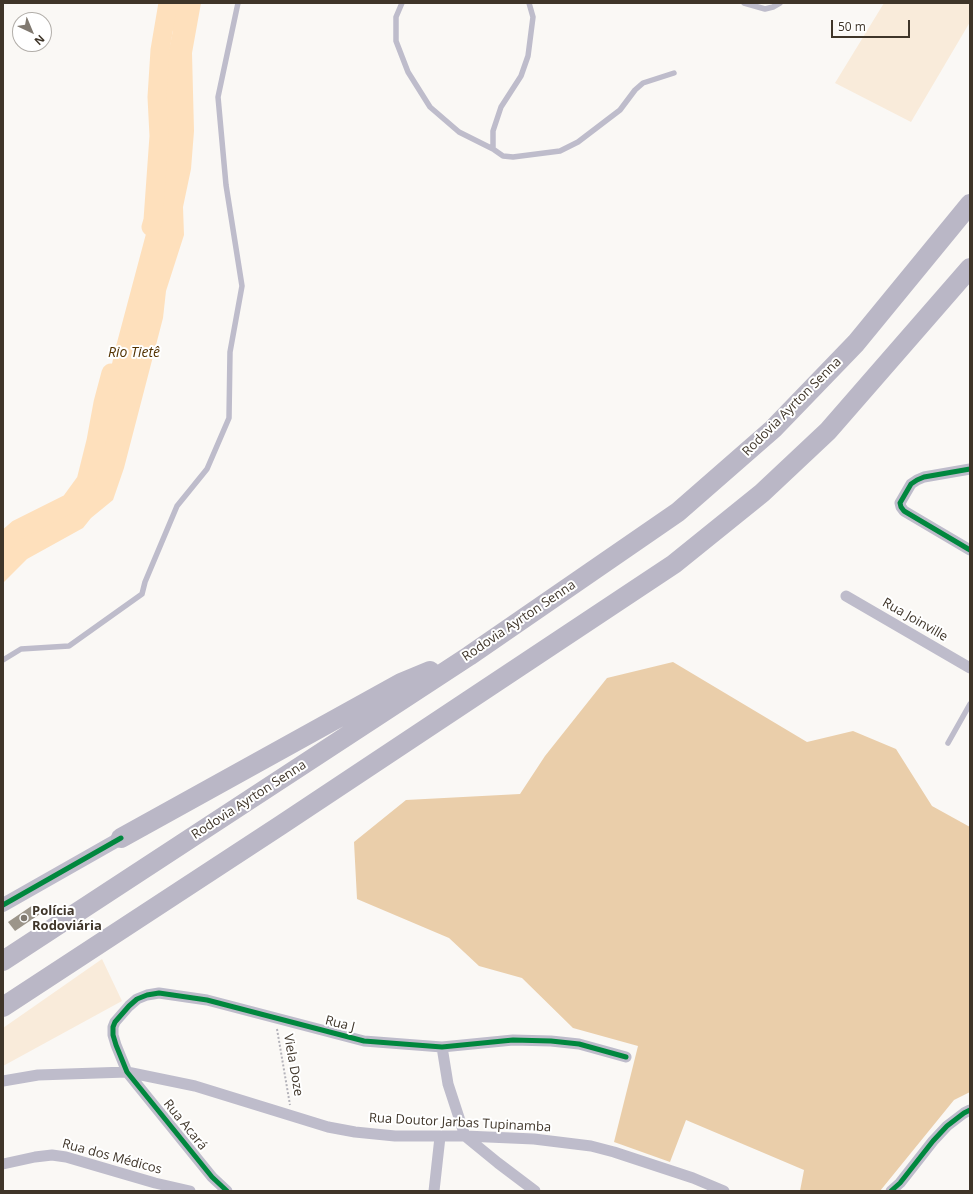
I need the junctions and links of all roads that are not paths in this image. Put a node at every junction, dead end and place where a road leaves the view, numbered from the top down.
1 (238, 3) edge
2 (402, 3) edge
3 (529, 3) edge
4 (744, 3) edge
5 (780, 3) edge
6 (674, 73) dead end
7 (493, 149) junction
8 (970, 204) edge
9 (970, 268) edge
10 (970, 469) edge
11 (970, 550) edge
12 (846, 596) dead end
13 (469, 656) junction
14 (3, 660) edge
15 (970, 668) edge
16 (970, 704) edge
17 (948, 743) dead end
18 (121, 838) joint
19 (38, 886) junction
20 (3, 905) edge
21 (3, 912) edge
22 (3, 961) edge
23 (3, 1007) edge
24 (442, 1047) junction
25 (626, 1057) dead end
26 (127, 1072) junction
27 (3, 1081) edge
28 (970, 1110) edge
29 (465, 1136) junction
30 (440, 1137) junction
31 (3, 1164) edge
32 (190, 1191) edge
33 (227, 1191) edge
34 (434, 1191) edge
35 (535, 1191) edge
36 (724, 1191) edge
37 (891, 1191) edge

1 - 14 lane
2 - 7 lane
3 - 7 lane
4 - 5 lane
6 - 7 lane
8 - 13 highway, Rodovia Ayrton Senna
9 - 23 highway
10 - 11 street
12 - 15 street, Rua Joinville
13 - 18 highway
13 - 22 highway, Rodovia Ayrton Senna
16 - 17 lane
18 - 19 street
19 - 20 street
19 - 21 street
24 - 25 street, Rua J
24 - 26 street, Rua J
24 - 29 street
26 - 27 street, Rua Doutor Jarbas Tupinamba
26 - 30 street, Rua Doutor Jarbas Tupinamba
26 - 33 street, Rua Acará
28 - 37 street
29 - 30 street, Rua Doutor Jarbas Tupinamba
29 - 35 street
29 - 36 street, Rua Doutor Jarbas Tupinamba
30 - 34 street
31 - 32 street, Rua dos Médicos

